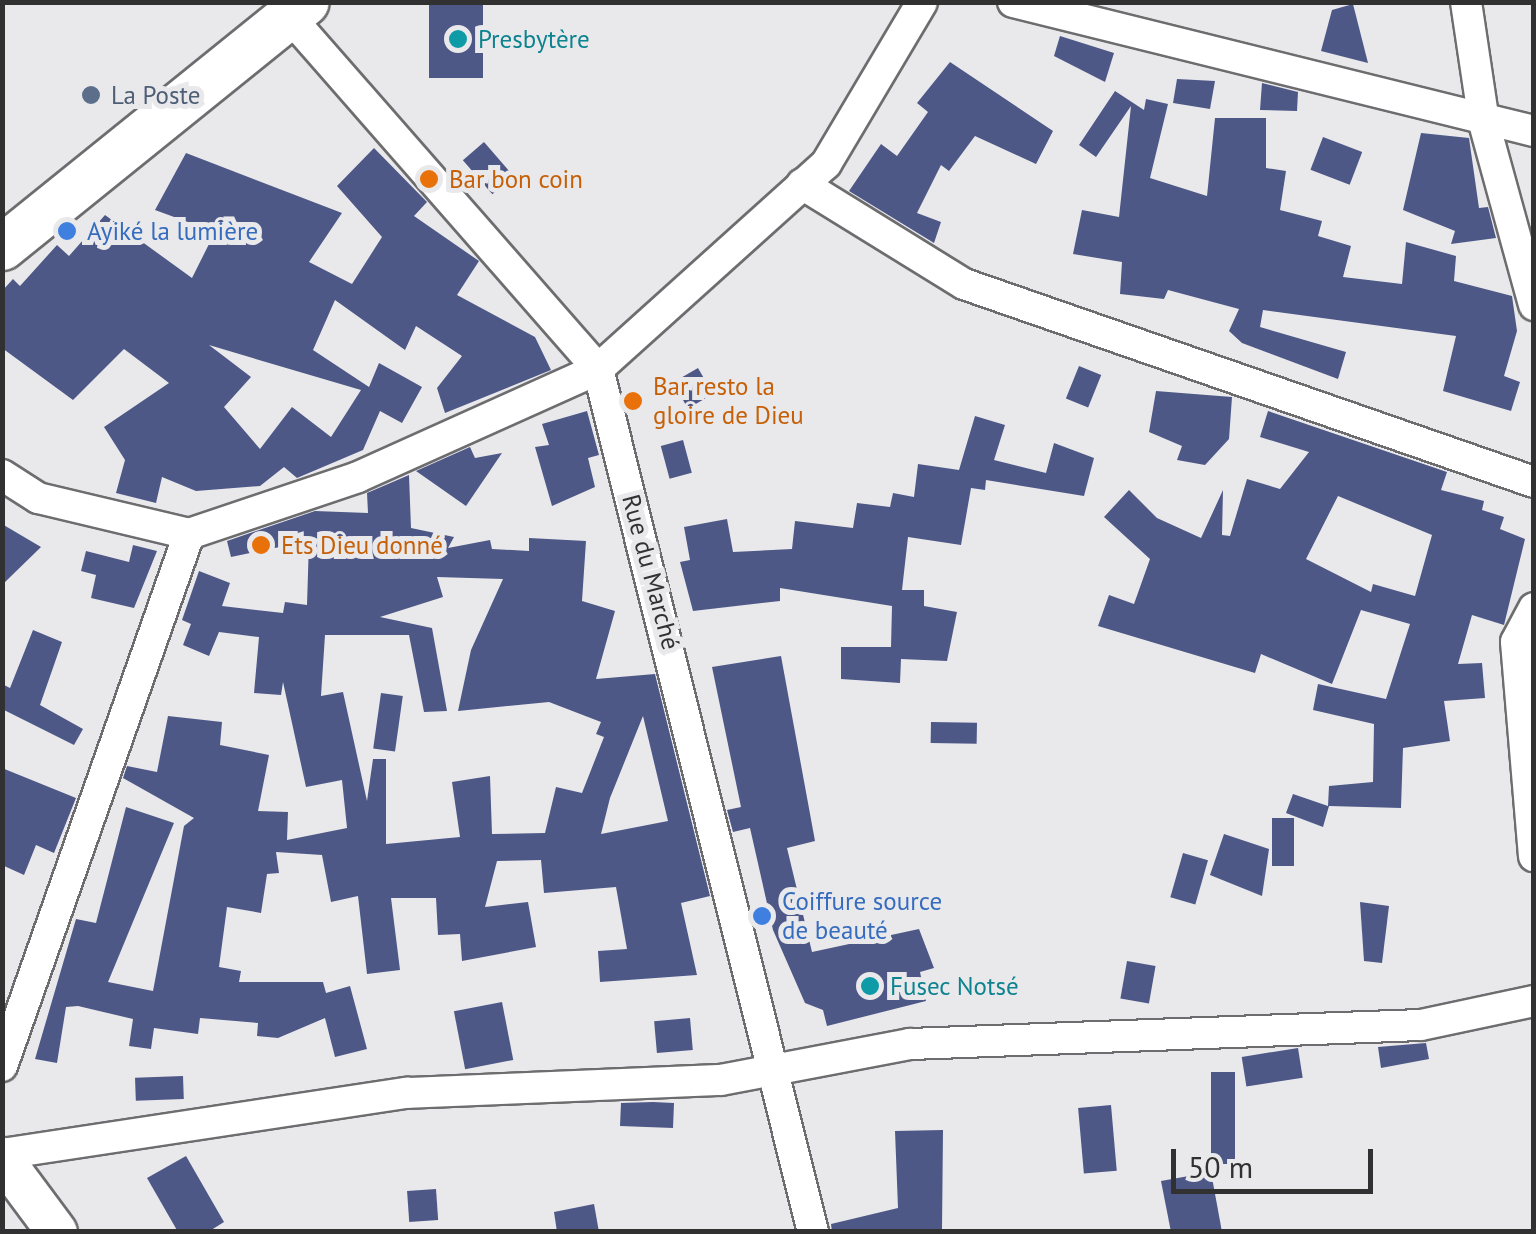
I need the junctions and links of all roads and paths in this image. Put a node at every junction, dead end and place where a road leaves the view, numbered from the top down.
1 (922, 2) edge
2 (1013, 2) edge
3 (1466, 2) edge
4 (298, 9) edge
5 (1484, 123) junction
6 (1534, 131) edge
7 (802, 184) junction
8 (2, 247) edge
9 (1534, 304) edge
10 (598, 368) junction
11 (2, 476) edge
12 (1534, 482) edge
13 (188, 534) junction
14 (1534, 608) edge
15 (1534, 856) edge
16 (1534, 1001) edge
17 (2, 1066) edge
18 (774, 1070) junction
19 (2, 1156) edge
20 (58, 1232) edge
21 (813, 1232) edge

1 - 7 street
2 - 5 street
3 - 5 street
4 - 8 highway
4 - 10 street, Rue du Marché
5 - 6 street
5 - 9 street
7 - 10 street
7 - 12 street
10 - 13 street
10 - 18 street, Rue du Marché
11 - 13 street
13 - 17 street
14 - 15 street
16 - 18 street
18 - 19 street
18 - 21 street, Rue du Marché
19 - 20 main road

